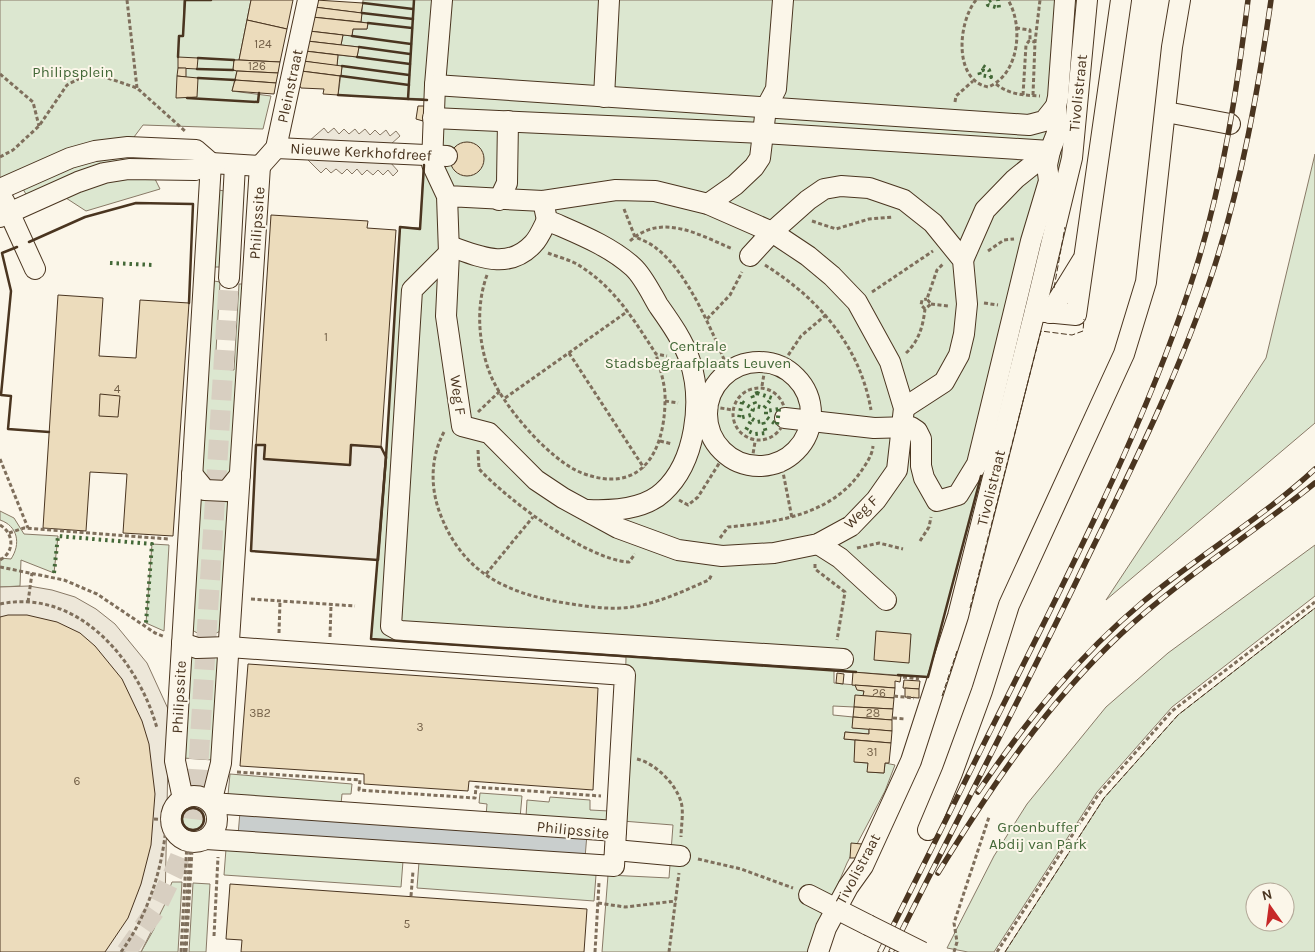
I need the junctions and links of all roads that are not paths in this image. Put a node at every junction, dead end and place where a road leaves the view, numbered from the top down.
1 (308, 0) edge
2 (442, 0) edge
3 (609, 0) edge
4 (783, 0) edge
5 (1065, 0) edge
6 (1088, 0) edge
7 (1121, 0) edge
8 (1180, 0) edge
9 (435, 85) junction
10 (604, 97) junction
11 (1057, 102) junction
12 (766, 108) junction
13 (1166, 112) junction
14 (433, 118) junction
15 (508, 121) junction
16 (1230, 124) dead end
17 (763, 133) junction
18 (276, 148) junction
19 (1050, 151) junction
20 (440, 156) junction
21 (211, 163) junction
22 (235, 164) junction
23 (260, 166) junction
24 (4, 188) edge
25 (447, 196) junction
26 (498, 200) junction
27 (543, 201) junction
28 (708, 204) junction
29 (11, 213) edge
30 (547, 220) junction
31 (772, 232) junction
32 (449, 249) junction
33 (959, 251) junction
34 (750, 256) road end
35 (34, 269) dead end
36 (205, 276) junction
37 (229, 278) junction
38 (253, 280) junction
39 (1043, 312) junction
40 (903, 417) junction
41 (785, 418) road end
42 (811, 423) junction
43 (192, 474) junction
44 (240, 475) junction
45 (586, 510) junction
46 (815, 545) junction
47 (886, 600) dead end
48 (182, 643) junction
49 (229, 647) junction
50 (838, 658) road end
51 (175, 800) junction
52 (210, 803) junction
53 (928, 830) dead end
54 (199, 841) junction
55 (615, 841) junction
56 (680, 856) road end
57 (803, 892) road end
58 (837, 909) junction
59 (818, 952) edge
60 (922, 952) edge

1 - 18 street, Pleinstraat
2 - 9 street, Weg F
3 - 10 street
4 - 12 street
5 - 11 street
6 - 39 street, Tivolistraat
7 - 39 street
8 - 13 street
9 - 10 street
9 - 14 street, Weg F
10 - 12 street
11 - 12 street
11 - 19 street
12 - 17 street
13 - 16 street
13 - 53 street
14 - 15 street
14 - 20 street, Weg F
15 - 17 street
15 - 26 street
17 - 19 street
17 - 28 street
18 - 20 street, Nieuwe Kerkhofdreef
18 - 23 street, Pleinstraat
19 - 33 street
19 - 40 street
20 - 25 street, Weg F
21 - 22 street
21 - 24 street
21 - 29 street
21 - 36 street, Philipssite
22 - 23 street
22 - 37 street, Philipssite
23 - 38 street, Philipssite
24 - 29 street
25 - 26 street, Weg F
25 - 32 street, Weg F
26 - 27 street, Weg F
27 - 28 street, Weg F
27 - 30 street
28 - 31 street, Weg F
29 - 35 street
30 - 32 street
30 - 45 street
31 - 33 street
31 - 34 street
31 - 40 street, Weg F
32 - 45 street, Weg F
32 - 50 street
33 - 40 street
36 - 37 street, Philipssite
36 - 43 street, Philipssite
37 - 38 street, Philipssite
38 - 44 street, Philipssite
39 - 58 street, Tivolistraat
40 - 42 street
40 - 46 street, Weg F
41 - 42 street
42 - 42 street
43 - 44 street
43 - 48 street, Philipssite
44 - 49 street, Philipssite
45 - 46 street, Weg F
46 - 47 street
48 - 49 street
48 - 51 street, Philipssite
49 - 52 street, Philipssite
49 - 55 street
51 - 52 street, Philipssite
51 - 54 street
52 - 54 street, Philipssite
52 - 55 street, Philipssite
54 - 55 street, Philipssite
55 - 56 street
57 - 58 street
58 - 59 street, Tivolistraat
58 - 60 street, bridge

